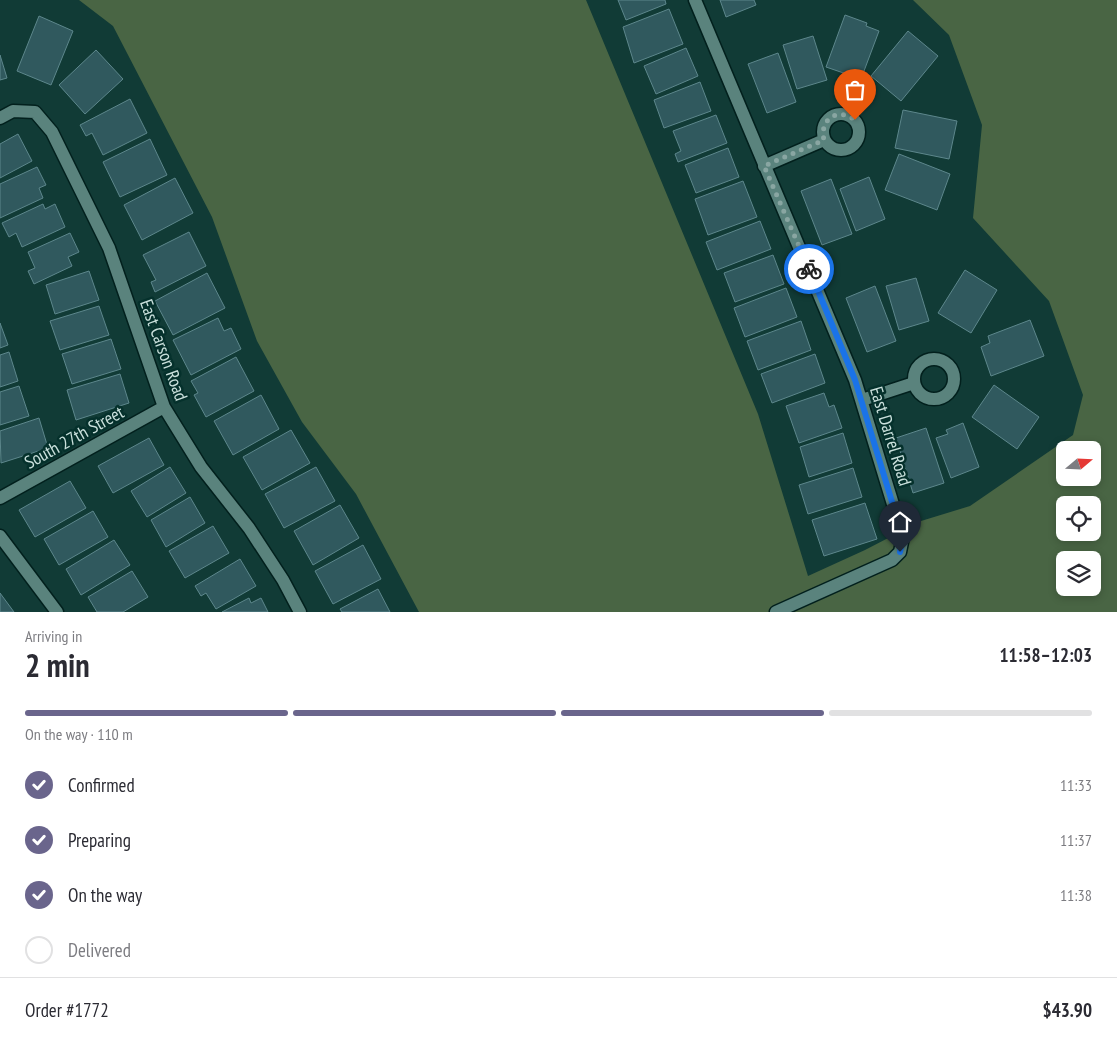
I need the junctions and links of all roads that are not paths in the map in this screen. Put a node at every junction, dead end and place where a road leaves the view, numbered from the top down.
1 (695, 0) edge
2 (0, 118) edge
3 (824, 140) dead end
4 (764, 166) junction
5 (914, 383) dead end
6 (862, 400) junction
7 (164, 408) junction
8 (0, 498) edge
9 (0, 536) edge
10 (57, 612) edge
11 (300, 612) edge
12 (776, 612) edge

1 - 4 street, East Darrel Road
2 - 7 street, East Carson Road
3 - 4 street
4 - 6 street, East Darrel Road
5 - 6 street
6 - 12 street, East Darrel Road
7 - 8 street, South 27th Street
7 - 11 street, East Carson Road
9 - 10 street

